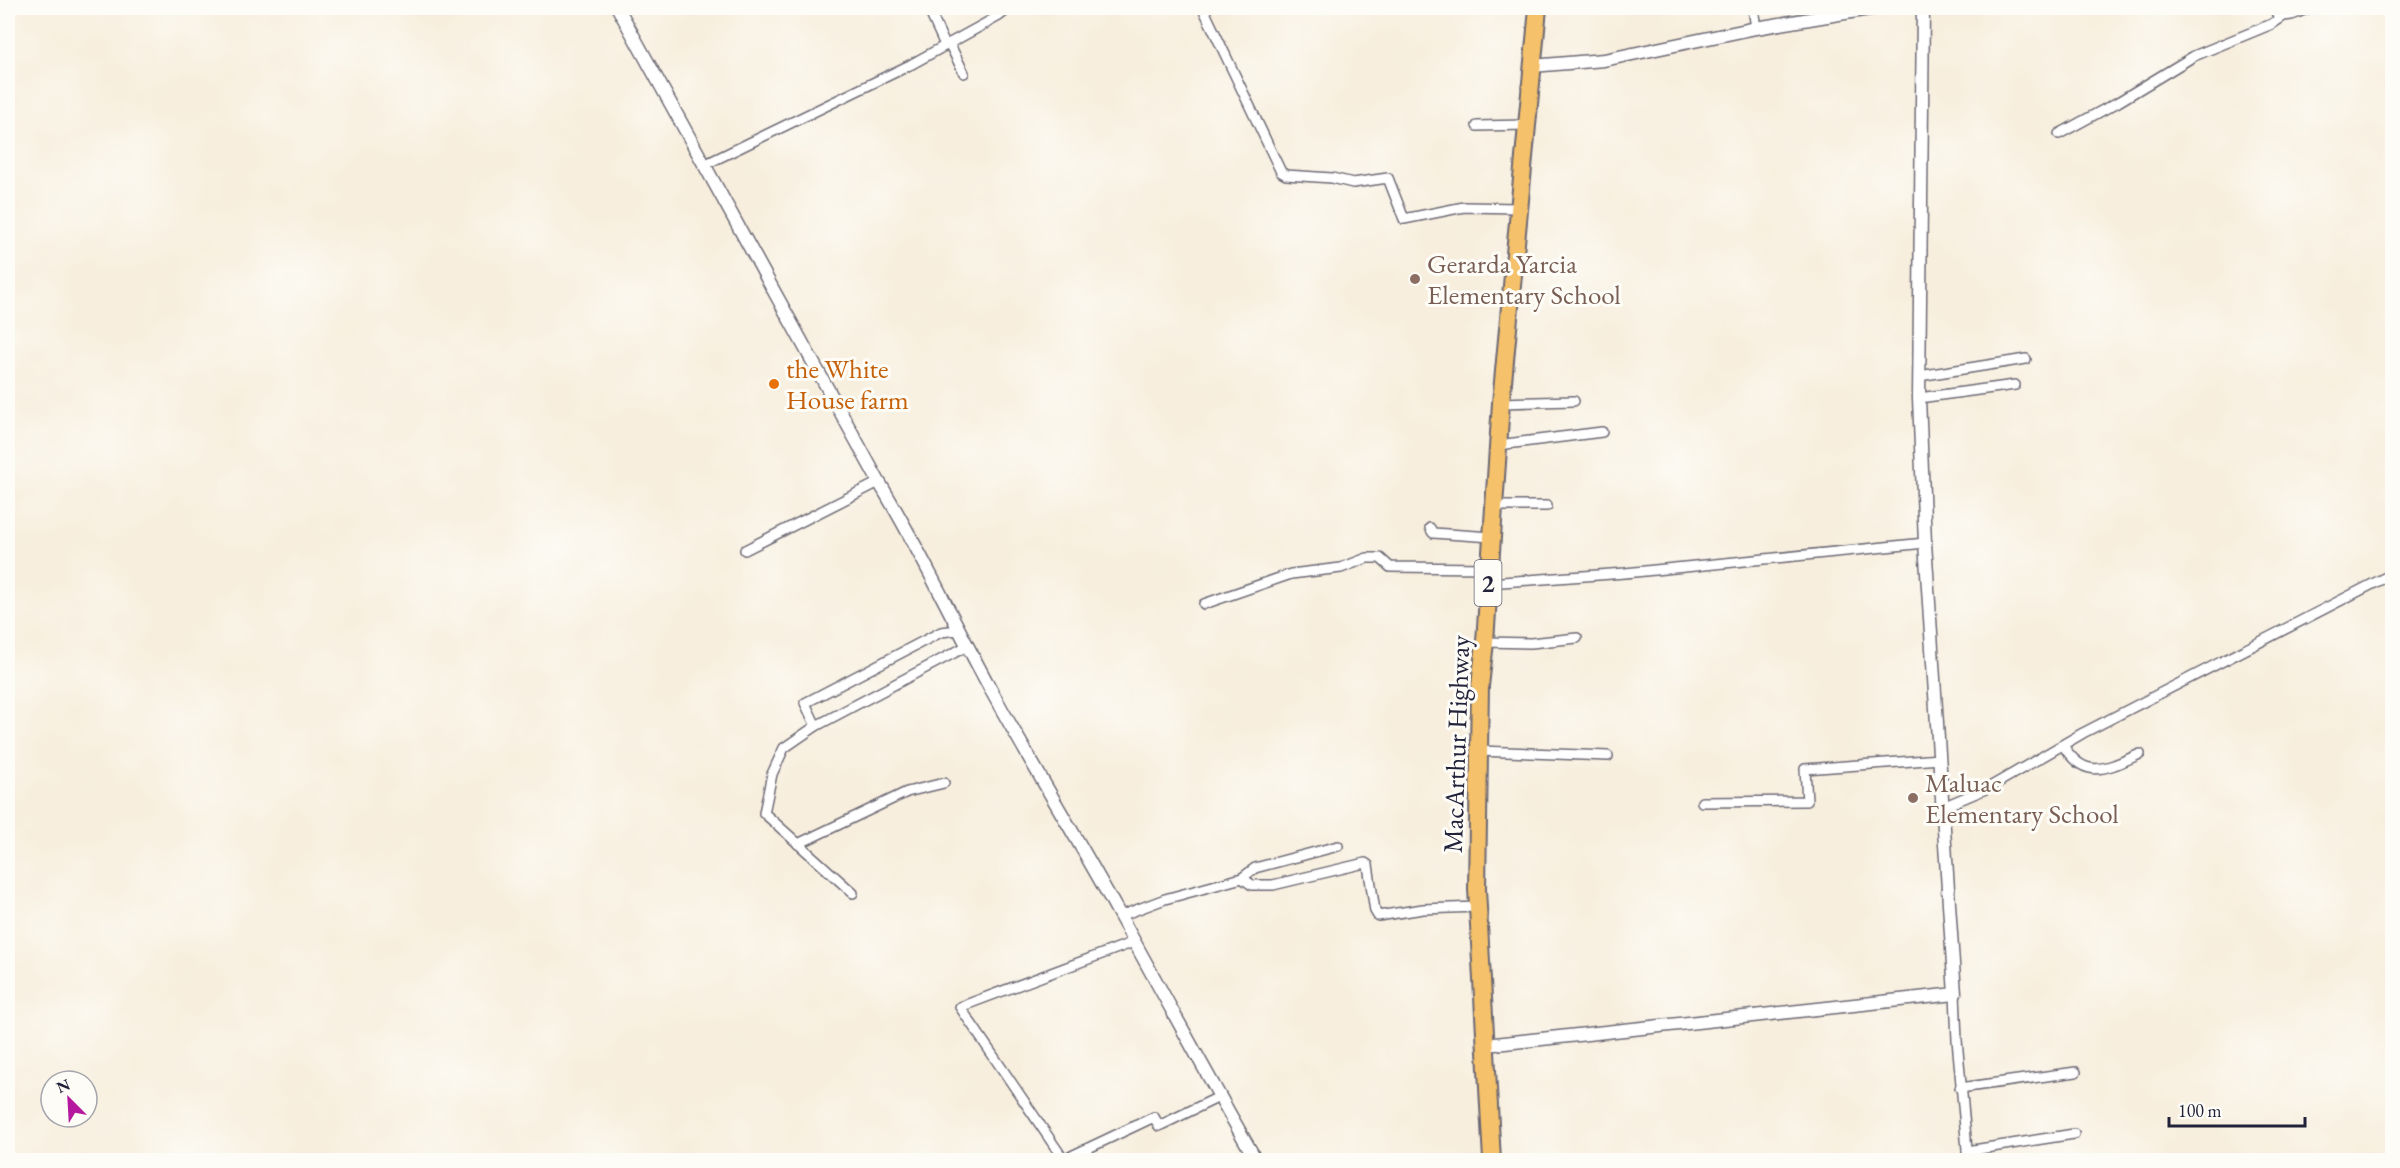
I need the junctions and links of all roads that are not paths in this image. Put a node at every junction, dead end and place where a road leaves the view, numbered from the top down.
1 (618, 8) edge
2 (928, 8) edge
3 (1009, 8) edge
4 (1203, 8) edge
5 (1538, 8) edge
6 (1753, 8) edge
7 (1875, 8) edge
8 (1923, 8) edge
9 (2274, 8) edge
10 (2309, 8) edge
11 (2282, 16) junction
12 (1756, 28) junction
13 (947, 44) junction
14 (1532, 66) junction
15 (964, 73) dead end
16 (1477, 126) dead end
17 (1527, 126) junction
18 (2059, 134) dead end
19 (704, 165) junction
20 (1519, 208) junction
21 (2026, 359) dead end
22 (1919, 376) junction
23 (2015, 385) dead end
24 (1919, 398) junction
25 (1574, 401) dead end
26 (1501, 402) junction
27 (1602, 432) dead end
28 (1498, 445) junction
29 (879, 482) junction
30 (1494, 506) junction
31 (1547, 506) dead end
32 (1430, 528) dead end
33 (1492, 537) junction
34 (1924, 543) junction
35 (745, 550) dead end
36 (2392, 574) edge
37 (1488, 575) junction
38 (1204, 604) dead end
39 (958, 630) junction
40 (1577, 638) dead end
41 (1485, 642) junction
42 (967, 646) junction
43 (816, 726) junction
44 (2063, 745) junction
45 (1479, 751) junction
46 (2140, 754) dead end
47 (1608, 756) dead end
48 (1940, 759) junction
49 (944, 783) dead end
50 (1702, 802) dead end
51 (1944, 807) junction
52 (798, 844) junction
53 (1338, 846) dead end
54 (1242, 878) junction
55 (853, 892) dead end
56 (1478, 907) junction
57 (1120, 916) junction
58 (1134, 942) junction
59 (1955, 994) junction
60 (1486, 1046) junction
61 (2076, 1072) dead end
62 (1960, 1088) junction
63 (1219, 1097) junction
64 (2074, 1134) dead end
65 (1967, 1156) edge
66 (1064, 1160) edge
67 (1256, 1161) edge
68 (1492, 1161) edge

1 - 19 street
2 - 13 street
3 - 13 street
4 - 20 street
5 - 14 highway, MacArthur Highway / 2
6 - 12 street
7 - 12 street
8 - 22 street
9 - 11 street
10 - 11 street
11 - 18 street
12 - 14 street
13 - 15 street
13 - 19 street
14 - 17 highway, MacArthur Highway / 2
16 - 17 street
17 - 20 highway, MacArthur Highway / 2
19 - 29 street
20 - 26 highway, MacArthur Highway / 2
21 - 22 street
22 - 24 street
23 - 24 street
24 - 34 street
25 - 26 street
26 - 28 highway, MacArthur Highway / 2
27 - 28 street
28 - 30 highway, MacArthur Highway / 2
29 - 35 street
29 - 39 street
30 - 31 street
30 - 33 highway, MacArthur Highway / 2
32 - 33 street
33 - 37 highway, MacArthur Highway / 2
34 - 37 street
34 - 48 street
36 - 44 street
37 - 38 street
37 - 41 highway, MacArthur Highway / 2
39 - 42 street
39 - 43 street
40 - 41 street
41 - 45 highway, MacArthur Highway / 2
42 - 43 street
42 - 57 street
43 - 52 street
44 - 46 street
44 - 51 street
45 - 47 street
45 - 56 highway, MacArthur Highway / 2
48 - 50 street
48 - 51 street
49 - 52 street
51 - 59 street
52 - 55 street
53 - 54 street
54 - 56 street
54 - 57 street
56 - 60 highway, MacArthur Highway / 2
57 - 58 street
58 - 63 street
58 - 66 street
59 - 60 street
59 - 62 street
60 - 68 highway, MacArthur Highway / 2
61 - 62 street
62 - 65 street
63 - 66 street
63 - 67 street
64 - 65 street

